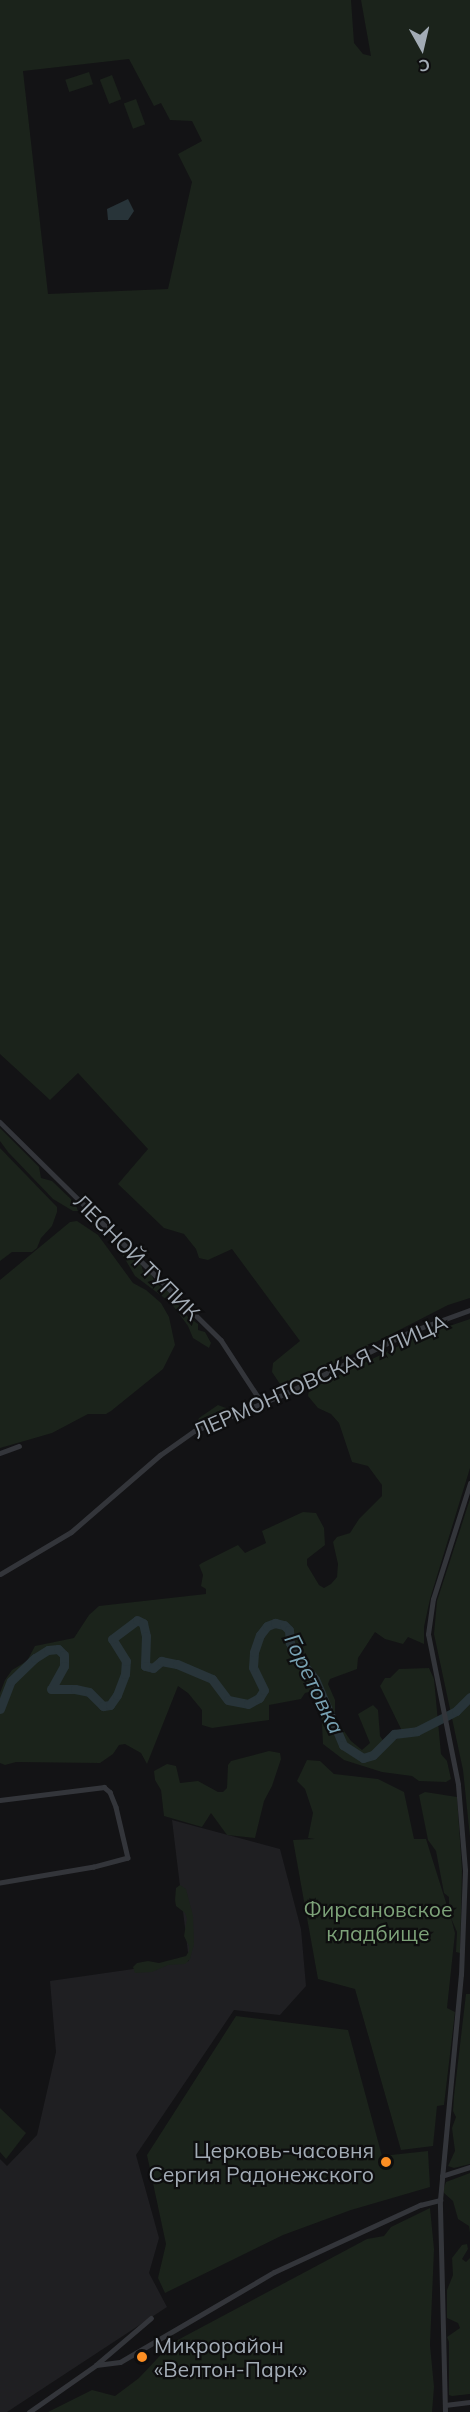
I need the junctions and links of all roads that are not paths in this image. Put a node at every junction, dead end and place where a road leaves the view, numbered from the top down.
1 (0, 1122) edge
2 (470, 1310) edge
3 (262, 1402) junction
4 (19, 1446) dead end
5 (0, 1453) edge
6 (470, 1483) edge
7 (0, 1574) edge
8 (0, 1800) edge
9 (0, 1883) edge
10 (470, 2167) edge
11 (442, 2176) junction
12 (440, 2200) junction
13 (151, 2318) dead end
14 (96, 2366) junction
15 (470, 2402) edge
16 (445, 2409) edge
17 (29, 2412) edge

1 - 3 street, ЛЕСНОЙ ТУПИК
2 - 3 street, ЛЕРМОНТОВСКАЯ УЛИЦА
3 - 7 street, ЛЕРМОНТОВСКАЯ УЛИЦА
4 - 5 street
6 - 11 street
8 - 9 street
10 - 11 street
11 - 12 street
12 - 14 street
12 - 16 street
13 - 14 street
14 - 17 street
15 - 16 street

